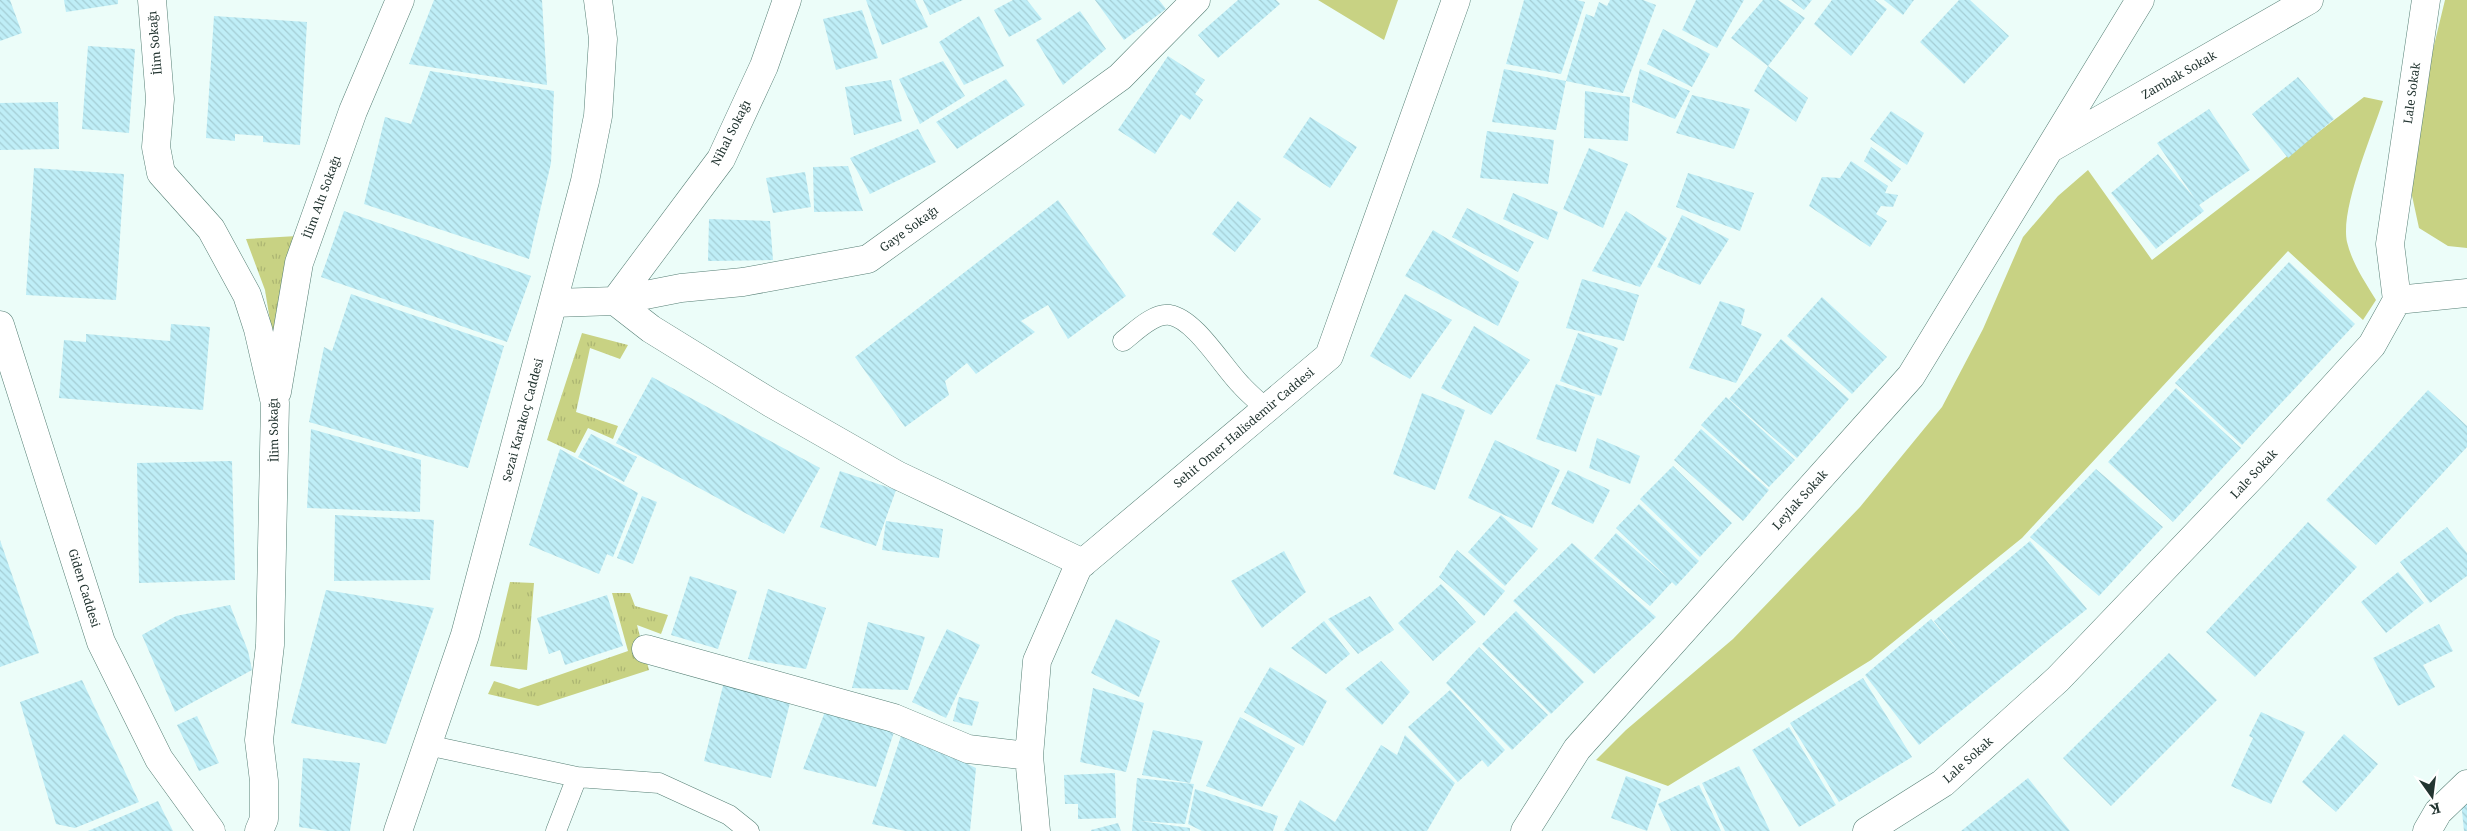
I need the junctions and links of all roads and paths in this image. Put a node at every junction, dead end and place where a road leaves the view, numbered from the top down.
1 (152, 0) edge
2 (400, 0) edge
3 (598, 0) edge
4 (787, 0) edge
5 (1196, 0) edge
6 (1456, 0) edge
7 (2140, 0) edge
8 (2309, 0) edge
9 (2426, 0) edge
10 (2050, 149) junction
11 (2467, 294) edge
12 (2396, 300) junction
13 (615, 301) junction
14 (554, 303) junction
15 (0, 325) edge
16 (1123, 340) dead end
17 (275, 403) junction
18 (1266, 410) junction
19 (1083, 563) junction
20 (646, 649) dead end
21 (427, 745) junction
22 (1029, 756) junction
23 (577, 777) junction
24 (2467, 784) edge
25 (211, 831) edge
26 (259, 831) edge
27 (398, 831) edge
28 (556, 831) edge
29 (749, 831) edge
30 (1036, 831) edge
31 (1525, 831) edge
32 (1867, 831) edge
33 (2427, 831) edge

1 - 17 street, İlim Sokağı
2 - 17 street, İlim Altı Sokağı
3 - 14 street, Sezai Karakoç Caddesi
4 - 13 street, Nihal Sokağı
5 - 13 street, Gaye Sokağı
6 - 18 street, Sehit Omer Halisdemir Caddesi
7 - 10 street, Leylak Sokak
8 - 10 street, Zambak Sokak
9 - 12 street, Lale Sokak
10 - 31 street, Leylak Sokak
11 - 12 street
12 - 32 street, Lale Sokak
13 - 14 street, Gaye Sokağı
13 - 19 street
14 - 21 street, Sezai Karakoç Caddesi
15 - 25 street, Giden Caddesi
16 - 18 lane
17 - 26 street, İlim Sokağı
18 - 19 street, Sehit Omer Halisdemir Caddesi
19 - 22 street, Sehit Omer Halisdemir Caddesi
20 - 22 street
21 - 23 lane
21 - 27 street, Sezai Karakoç Caddesi
22 - 30 street, Sehit Omer Halisdemir Caddesi
23 - 28 lane
23 - 29 lane
24 - 33 street

